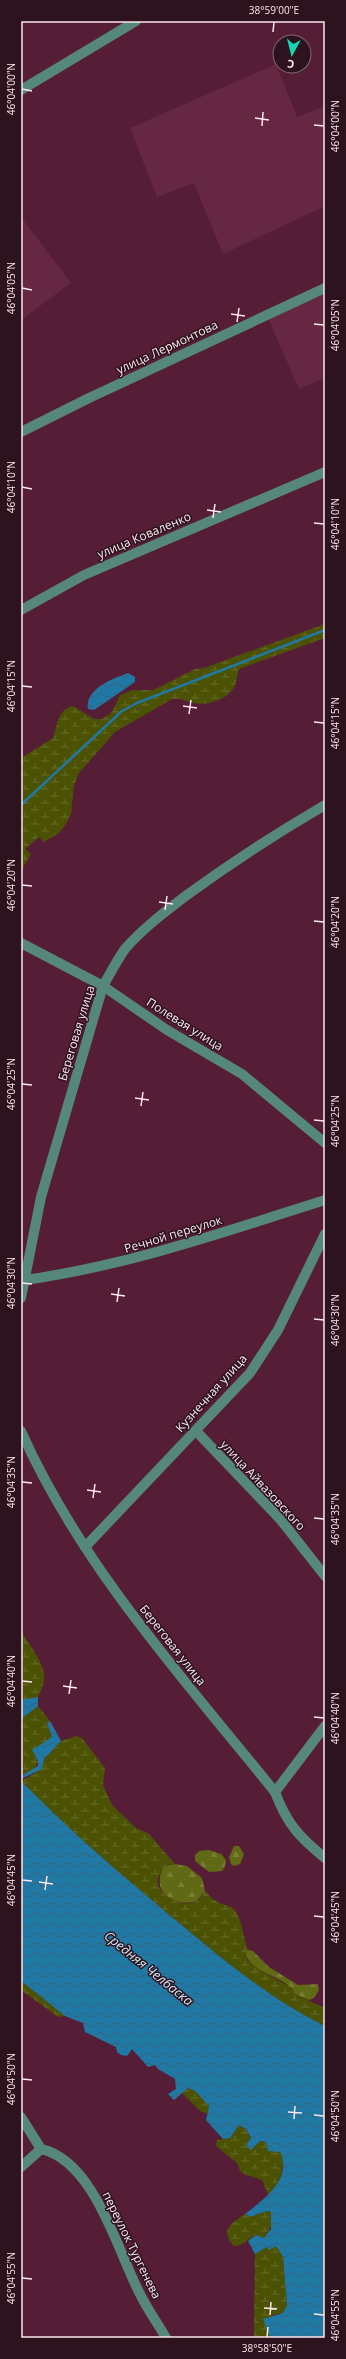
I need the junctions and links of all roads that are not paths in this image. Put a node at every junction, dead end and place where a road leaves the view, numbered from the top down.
1 (136, 21) edge
2 (21, 90) edge
3 (325, 288) edge
4 (21, 432) edge
5 (325, 472) edge
6 (21, 610) edge
7 (325, 805) edge
8 (21, 943) edge
9 (103, 986) junction
10 (325, 1143) edge
11 (325, 1200) edge
12 (325, 1234) edge
13 (25, 1280) junction
14 (21, 1298) edge
15 (21, 1431) edge
16 (196, 1431) junction
17 (85, 1547) junction
18 (325, 1576) edge
19 (325, 1726) edge
20 (275, 1792) junction
21 (325, 1858) edge
22 (21, 2117) edge
23 (41, 2150) junction
24 (21, 2167) edge
25 (166, 2338) edge

1 - 2 street
3 - 4 street, улица Лермонтова
5 - 6 street, улица Коваленко
7 - 9 street, Береговая улица
8 - 9 street, Полевая улица
9 - 10 street, Полевая улица
9 - 13 street, Береговая улица
11 - 13 street, Речной переулок
12 - 16 street, Кузнечная улица
13 - 14 street, Береговая улица
15 - 17 street, Береговая улица
16 - 17 street, Кузнечная улица
16 - 18 street, улица Айвазовского
17 - 20 street, Береговая улица
19 - 20 street
20 - 21 street, Береговая улица
22 - 23 street
23 - 24 street
23 - 25 street, переулок Тургенева

